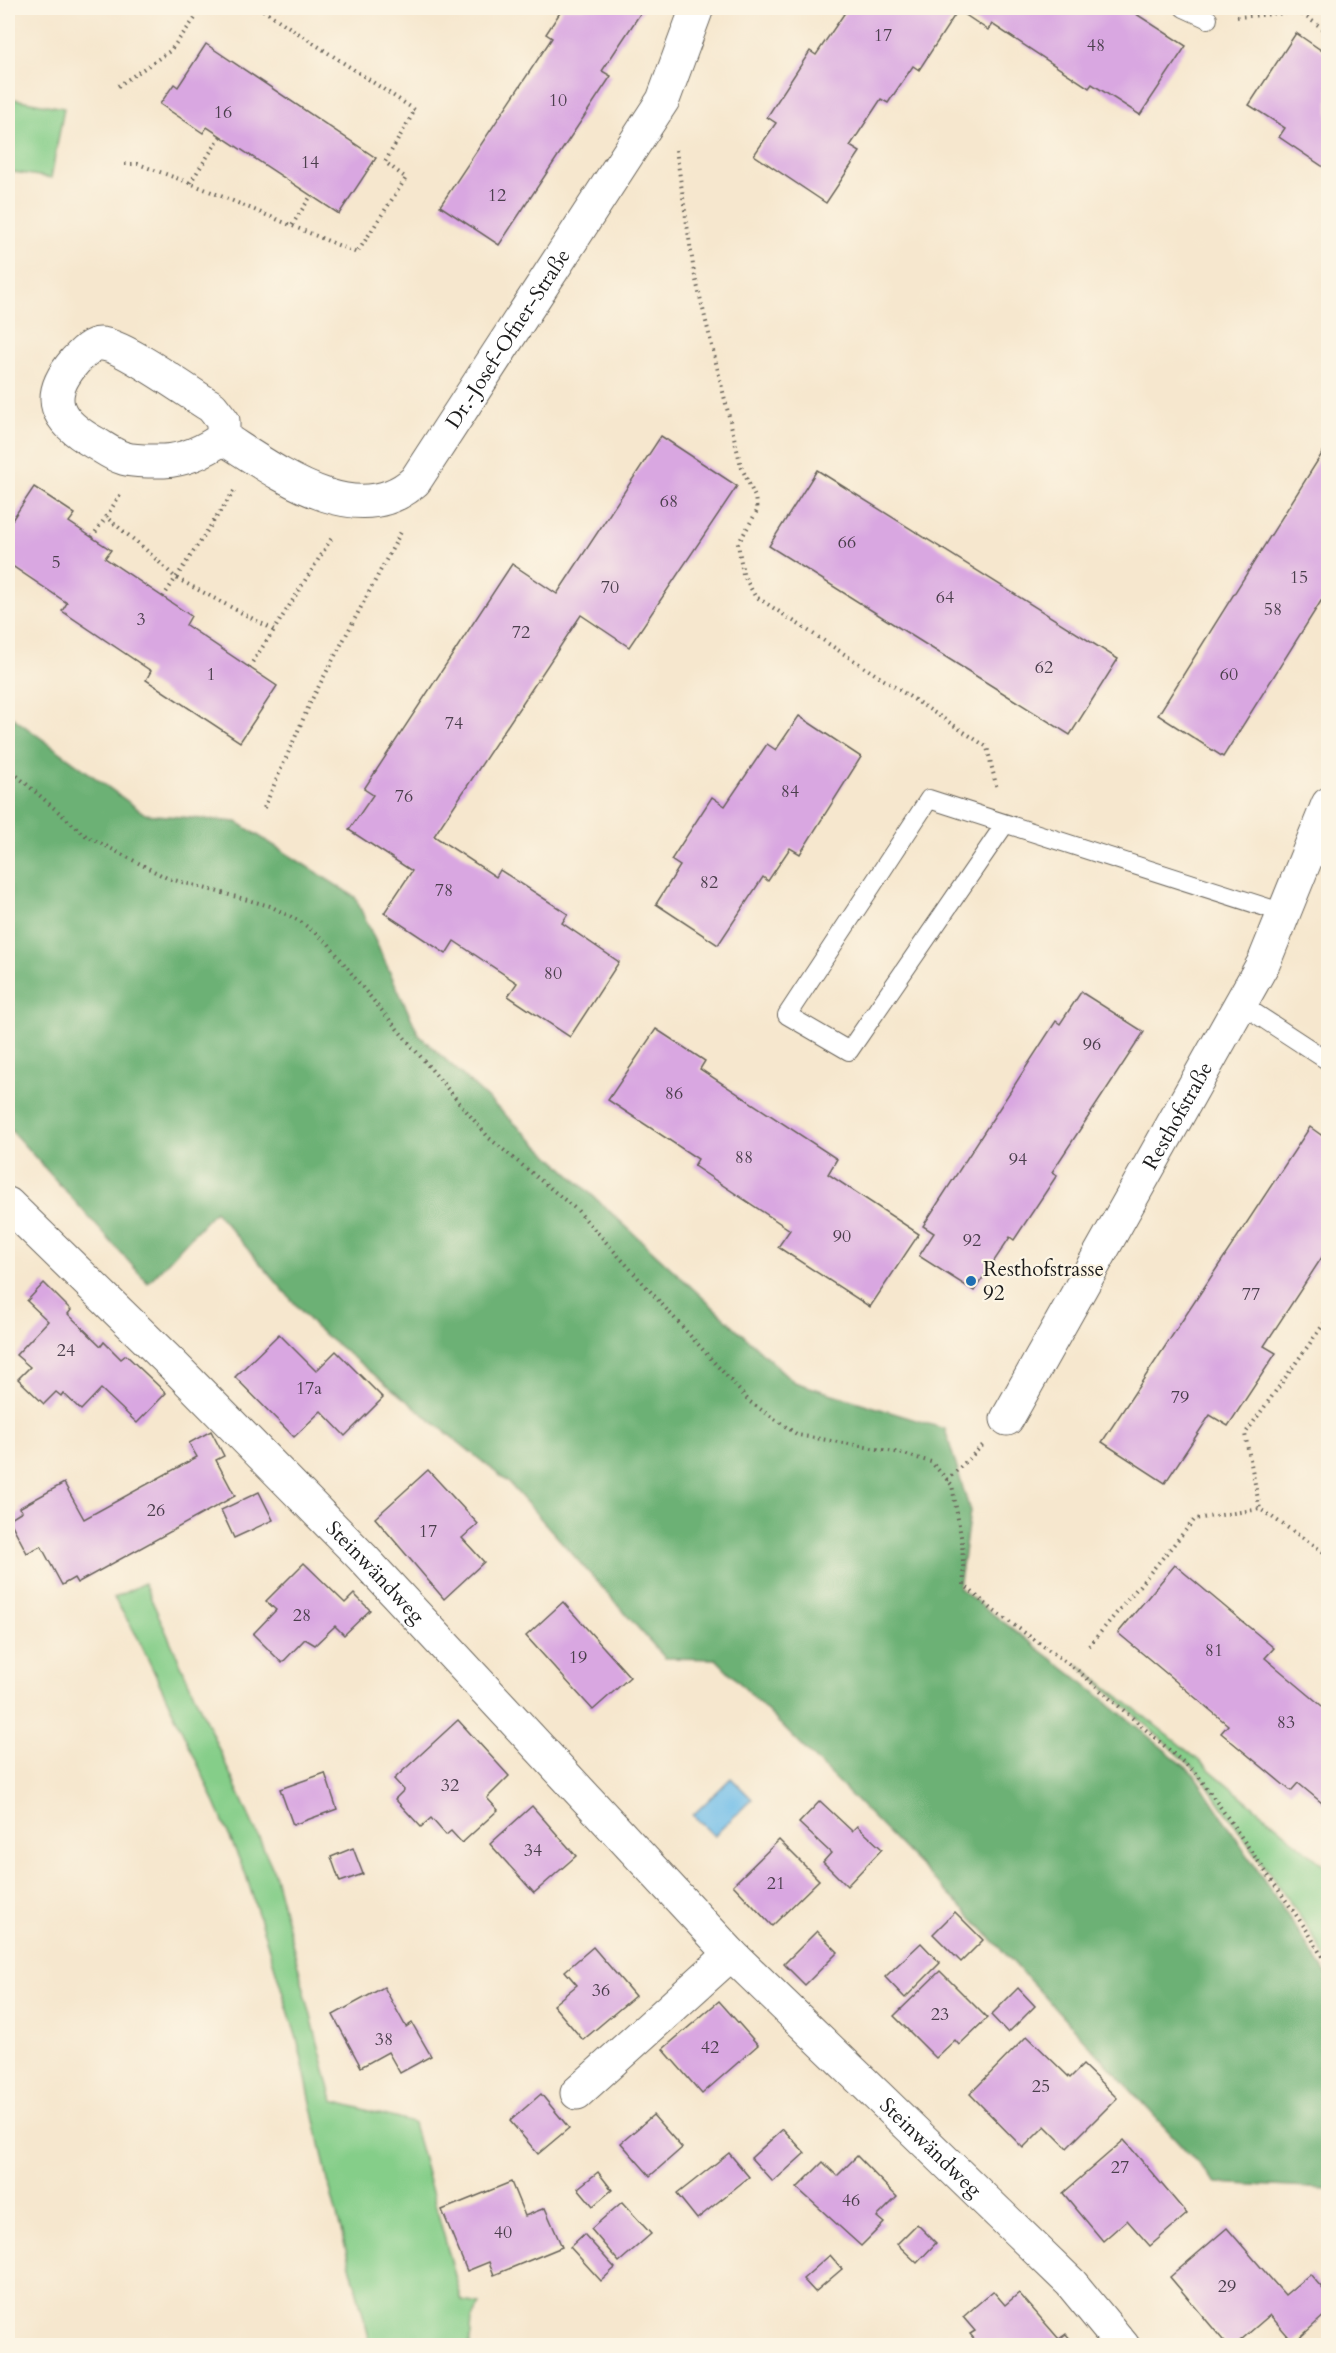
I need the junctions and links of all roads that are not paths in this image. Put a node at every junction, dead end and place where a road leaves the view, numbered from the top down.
1 (697, 8) edge
2 (1184, 8) edge
3 (1208, 19) road end
4 (223, 438) junction
5 (1329, 804) edge
6 (1005, 824) junction
7 (1284, 913) junction
8 (1241, 1004) junction
9 (1329, 1061) edge
10 (8, 1204) edge
11 (1007, 1419) dead end
12 (731, 1954) junction
13 (577, 2094) dead end
14 (1124, 2346) edge

1 - 4 street, Dr.-Josef-Ofner-Straße
2 - 3 lane
4 - 4 street
5 - 7 street, Resthofstraße
6 - 6 lane
6 - 7 lane
7 - 8 street, Resthofstraße
8 - 9 lane
8 - 11 street, Resthofstraße
10 - 12 street, Steinwändweg
12 - 13 street
12 - 14 street, Steinwändweg

